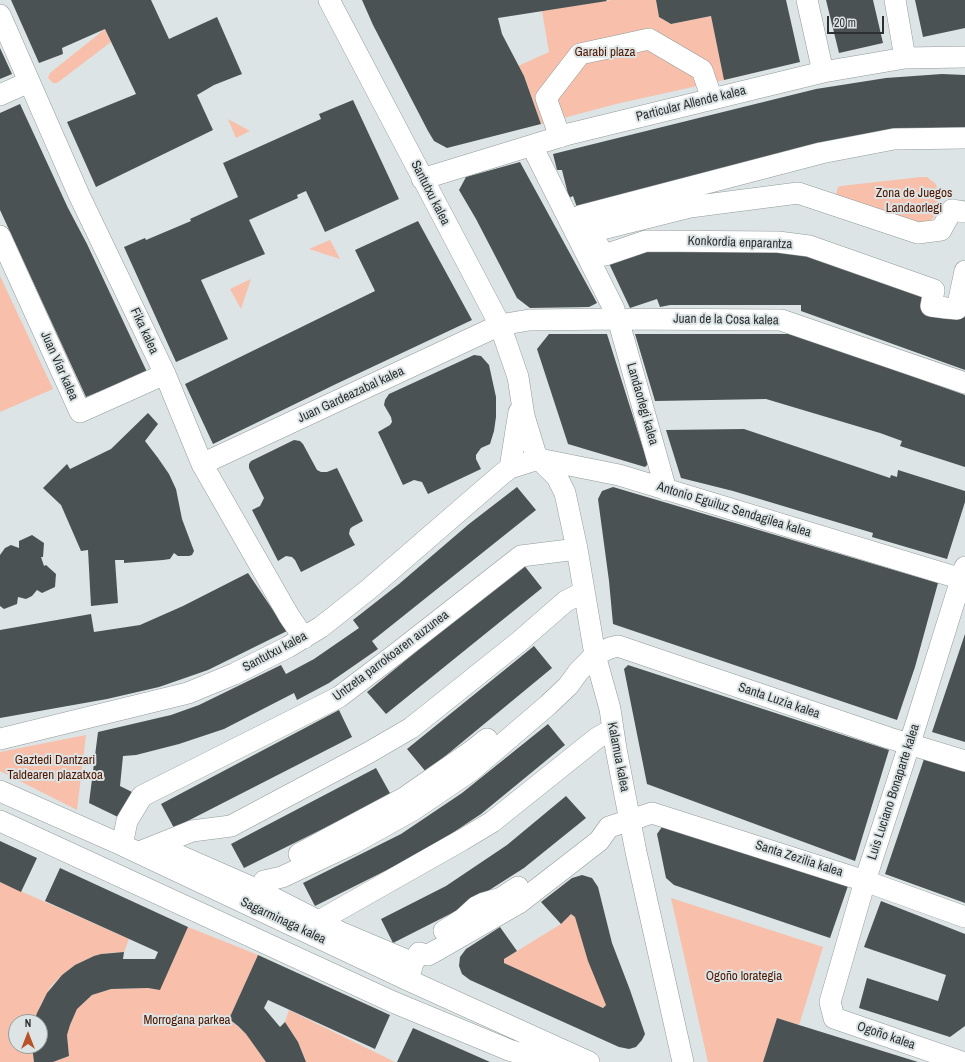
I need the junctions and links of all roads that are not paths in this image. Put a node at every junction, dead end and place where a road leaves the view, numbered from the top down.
1 (329, 0) edge
2 (807, 0) edge
3 (895, 0) edge
4 (0, 15) edge
5 (965, 57) edge
6 (905, 58) junction
7 (823, 72) junction
8 (29, 82) junction
9 (0, 95) edge
10 (712, 99) junction
11 (560, 137) junction
12 (965, 138) edge
13 (536, 154) dead end
14 (422, 179) junction
15 (965, 212) edge
16 (583, 234) junction
17 (0, 236) edge
18 (965, 271) edge
19 (616, 314) junction
20 (500, 326) junction
21 (165, 374) junction
22 (965, 383) edge
23 (520, 391) junction
24 (539, 459) junction
25 (202, 464) junction
26 (506, 471) junction
27 (666, 490) junction
28 (577, 549) junction
29 (964, 575) edge
30 (575, 598) junction
31 (304, 638) junction
32 (595, 655) junction
33 (613, 729) junction
34 (0, 738) edge
35 (910, 744) junction
36 (965, 761) edge
37 (0, 791) edge
38 (630, 819) junction
39 (0, 821) edge
40 (139, 844) junction
41 (865, 881) junction
42 (261, 886) junction
43 (965, 917) edge
44 (319, 921) junction
45 (413, 965) junction
46 (834, 1018) joint
47 (563, 1057) edge
48 (965, 1057) edge
49 (681, 1060) edge
50 (589, 1062) edge
51 (962, 1062) edge

1 - 14 street, Santutxu kalea
2 - 7 street
3 - 6 street
4 - 8 street, Fika kalea
5 - 6 street, Particular Allende kalea
6 - 7 street, Particular Allende kalea
7 - 10 street, Particular Allende kalea
8 - 9 street
8 - 21 street, Fika kalea
10 - 11 street, Particular Allende kalea
10 - 11 street
11 - 14 street, Particular Allende kalea
12 - 16 street, Konkordia enparantza
13 - 16 street, Landaorlegi kalea
14 - 20 street, Santutxu kalea
15 - 16 street
16 - 18 street, Konkordia enparantza
16 - 19 street, Landaorlegi kalea
17 - 21 street, Juan Viar kalea
19 - 20 street, Juan de la Cosa kalea
19 - 22 street, Juan de la Cosa kalea
19 - 27 street, Landaorlegi kalea
20 - 23 street, Santutxu kalea
20 - 25 street, Juan Gardeazabal kalea
21 - 25 street, Fika kalea
23 - 24 street, Santutxu kalea
23 - 26 street, Santutxu kalea
24 - 26 street, Antonio Eguiluz Sendagilea kalea
24 - 27 street, Antonio Eguiluz Sendagilea kalea
24 - 28 street, Kalamua kalea
25 - 31 street, Fika kalea
26 - 31 street, Santutxu kalea
27 - 29 street, Antonio Eguiluz Sendagilea kalea
28 - 30 street, Kalamua kalea
28 - 40 street, Untzeta parrokoaren auzunea
29 - 35 street, Luis Luciano Bonaparte kalea
30 - 32 street, Kalamua kalea
30 - 40 street
31 - 34 street, Santutxu kalea
32 - 33 street, Kalamua kalea
32 - 35 street, Santa Luzia kalea
32 - 42 street
33 - 38 street, Kalamua kalea
33 - 44 street
35 - 36 street, Santa Luzia kalea
35 - 41 street, Luis Luciano Bonaparte kalea
37 - 40 street, Sagarminaga kalea
38 - 41 street, Santa Zezilia kalea
38 - 45 street
38 - 49 street, Kalamua kalea
39 - 47 street
40 - 42 street
40 - 45 street, Sagarminaga kalea
41 - 43 street, Santa Zezilia kalea
41 - 46 street, Luis Luciano Bonaparte kalea
42 - 44 street
44 - 45 street
45 - 47 street, Sagarminaga kalea
46 - 51 street, Ogoño kalea
47 - 50 street, Sagarminaga kalea
48 - 51 street

